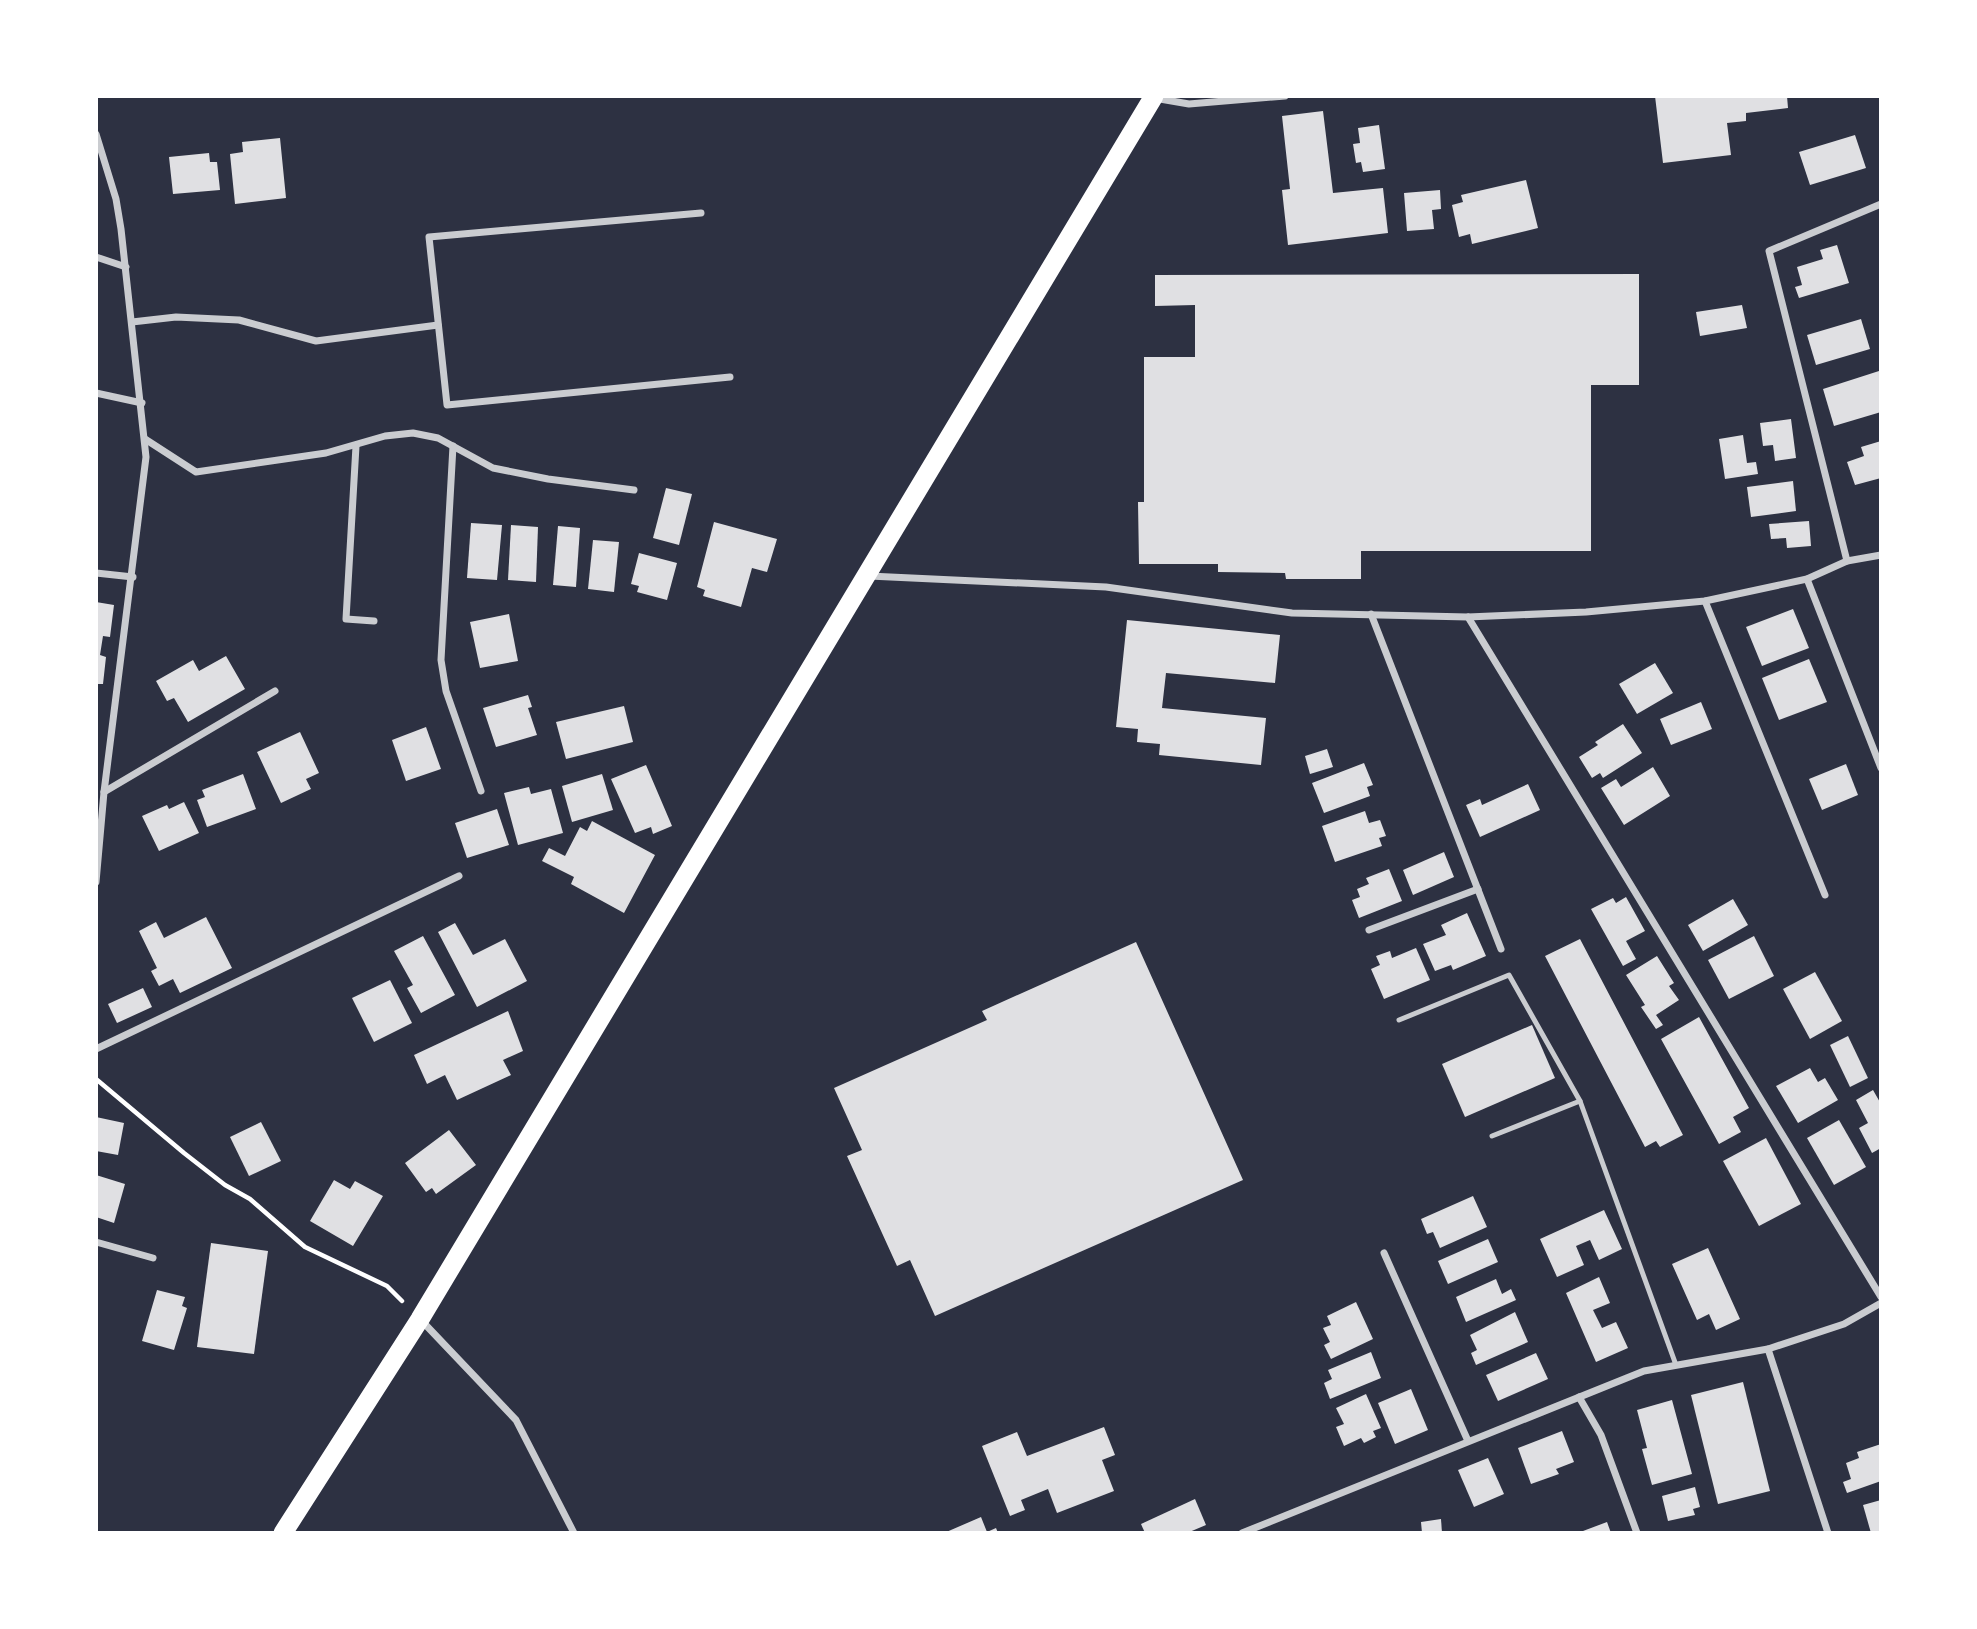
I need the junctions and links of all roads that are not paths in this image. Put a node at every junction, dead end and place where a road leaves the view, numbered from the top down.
1 (1285, 96) edge
2 (1154, 97) edge
3 (96, 134) edge
4 (1881, 204) edge
5 (701, 213) dead end
6 (96, 257) edge
7 (126, 267) junction
8 (132, 322) junction
9 (438, 326) junction
10 (730, 377) dead end
11 (96, 393) edge
12 (142, 402) junction
13 (145, 439) junction
14 (356, 446) junction
15 (453, 446) junction
16 (634, 490) dead end
17 (1881, 555) edge
18 (1847, 561) junction
19 (96, 573) edge
20 (865, 576) junction
21 (133, 577) junction
22 (1807, 579) junction
23 (1705, 601) junction
24 (1371, 614) junction
25 (1468, 617) junction
26 (374, 621) dead end
27 (275, 691) dead end
28 (1881, 768) edge
29 (481, 791) dead end
30 (104, 792) junction
31 (459, 876) dead end
32 (96, 881) edge
33 (1478, 888) junction
34 (1825, 895) dead end
35 (1369, 930) dead end
36 (1501, 949) dead end
37 (1399, 1020) dead end
38 (96, 1049) edge
39 (1580, 1101) junction
40 (1492, 1136) dead end
41 (96, 1242) edge
42 (1384, 1253) dead end
43 (153, 1258) dead end
44 (1881, 1297) edge
45 (1881, 1304) edge
46 (419, 1319) junction
47 (1768, 1349) junction
48 (1676, 1365) junction
49 (1579, 1397) junction
50 (1468, 1441) junction
51 (283, 1533) edge
52 (574, 1533) edge
53 (1242, 1533) edge
54 (1637, 1533) edge
55 (1828, 1533) edge

1 - 2 street
2 - 20 highway
3 - 7 street
4 - 18 street
5 - 9 street
6 - 7 street
7 - 8 street
8 - 9 street
8 - 12 street
9 - 10 street
11 - 12 street
12 - 13 street
13 - 14 street
13 - 21 street
14 - 15 street
14 - 26 street
15 - 16 street
15 - 29 street
17 - 18 street
18 - 22 street
19 - 21 street
20 - 24 street
20 - 46 highway
21 - 30 street
22 - 23 street
22 - 28 street
23 - 25 street
23 - 34 street
24 - 25 street
24 - 33 street
25 - 44 street
27 - 30 street
30 - 32 street
31 - 38 street
33 - 35 street
33 - 36 street
37 - 39 lane
39 - 40 lane
39 - 48 lane
41 - 43 street
42 - 50 street
45 - 47 street
46 - 51 highway
46 - 52 street
47 - 48 street
47 - 55 street
48 - 49 street
49 - 50 street
49 - 54 street
50 - 53 street

